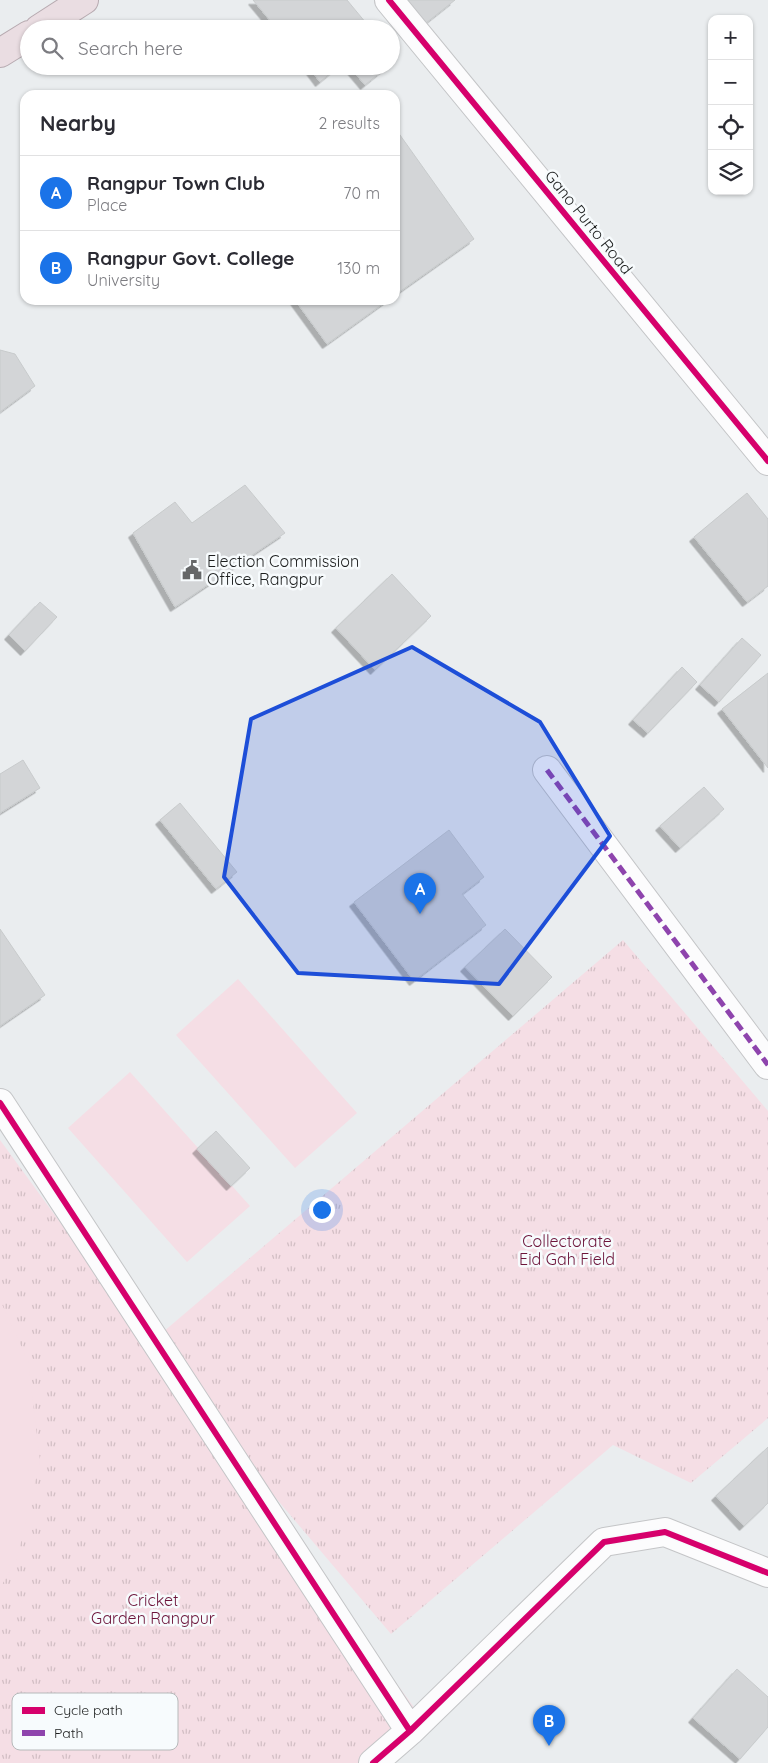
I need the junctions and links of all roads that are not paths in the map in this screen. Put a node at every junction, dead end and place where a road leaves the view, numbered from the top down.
1 (84, 0) edge
2 (389, 0) edge
3 (53, 20) edge
4 (20, 41) edge
5 (0, 54) edge
6 (768, 461) edge
7 (547, 770) dead end
8 (768, 1065) edge
9 (0, 1102) edge
10 (768, 1573) edge
11 (410, 1731) junction
12 (374, 1763) edge

1 - 3 highway
2 - 6 street, Gano Purto Road
4 - 5 highway
7 - 8 street
9 - 11 street
10 - 11 street
11 - 12 street

